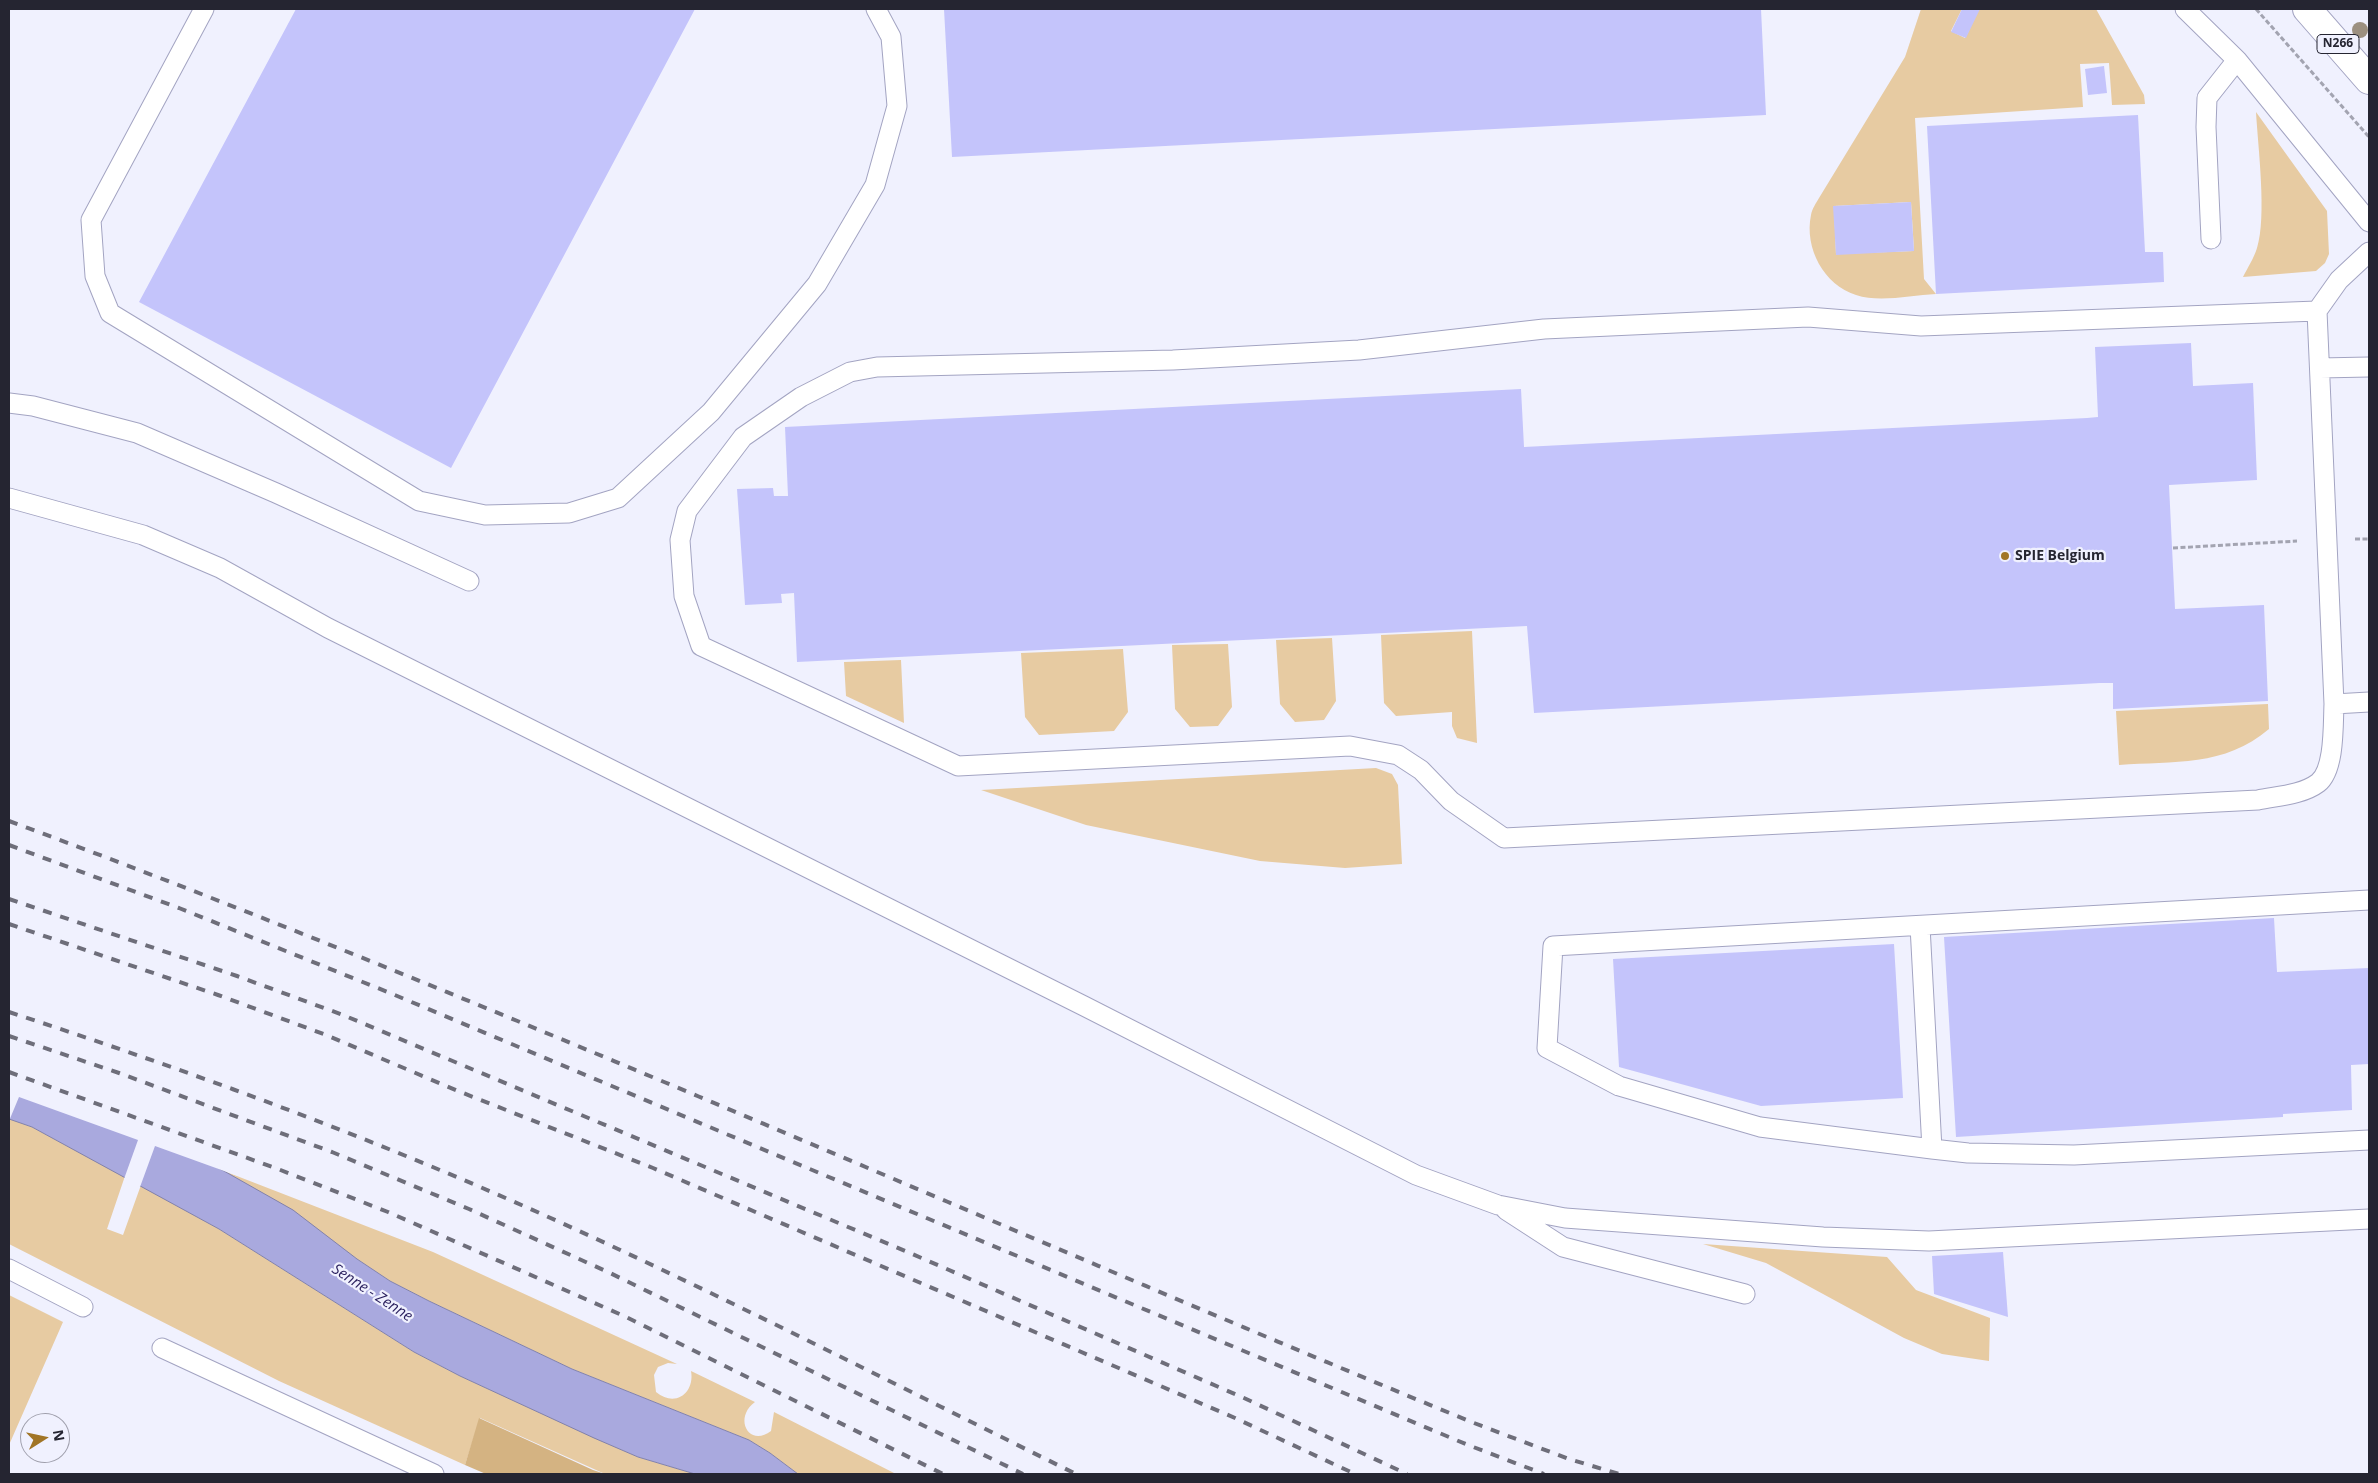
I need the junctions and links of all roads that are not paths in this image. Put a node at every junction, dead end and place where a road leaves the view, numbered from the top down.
1 (204, 9) edge
2 (876, 9) edge
3 (2185, 9) edge
4 (2307, 9) edge
5 (2236, 60) junction
6 (2369, 80) edge
7 (2369, 222) edge
8 (2211, 239) dead end
9 (2369, 252) edge
10 (2317, 311) junction
11 (2369, 367) edge
12 (2320, 368) junction
13 (9, 403) edge
14 (9, 498) edge
15 (469, 581) dead end
16 (2369, 702) edge
17 (2334, 704) junction
18 (2369, 900) edge
19 (1920, 926) junction
20 (2369, 1140) edge
21 (1932, 1149) junction
22 (1498, 1205) junction
23 (2369, 1219) edge
24 (9, 1269) edge
25 (1744, 1294) dead end
26 (83, 1307) dead end
27 (162, 1348) dead end
28 (434, 1474) edge

1 - 2 lane
3 - 5 lane
4 - 6 main road, N266
5 - 7 lane
5 - 8 lane
9 - 10 lane
10 - 12 lane
10 - 17 lane
11 - 12 lane
12 - 17 lane
13 - 15 lane
14 - 22 lane
16 - 17 lane
18 - 19 lane
19 - 21 lane
19 - 21 lane
20 - 21 lane
22 - 23 lane
22 - 25 lane
24 - 26 lane
27 - 28 lane

